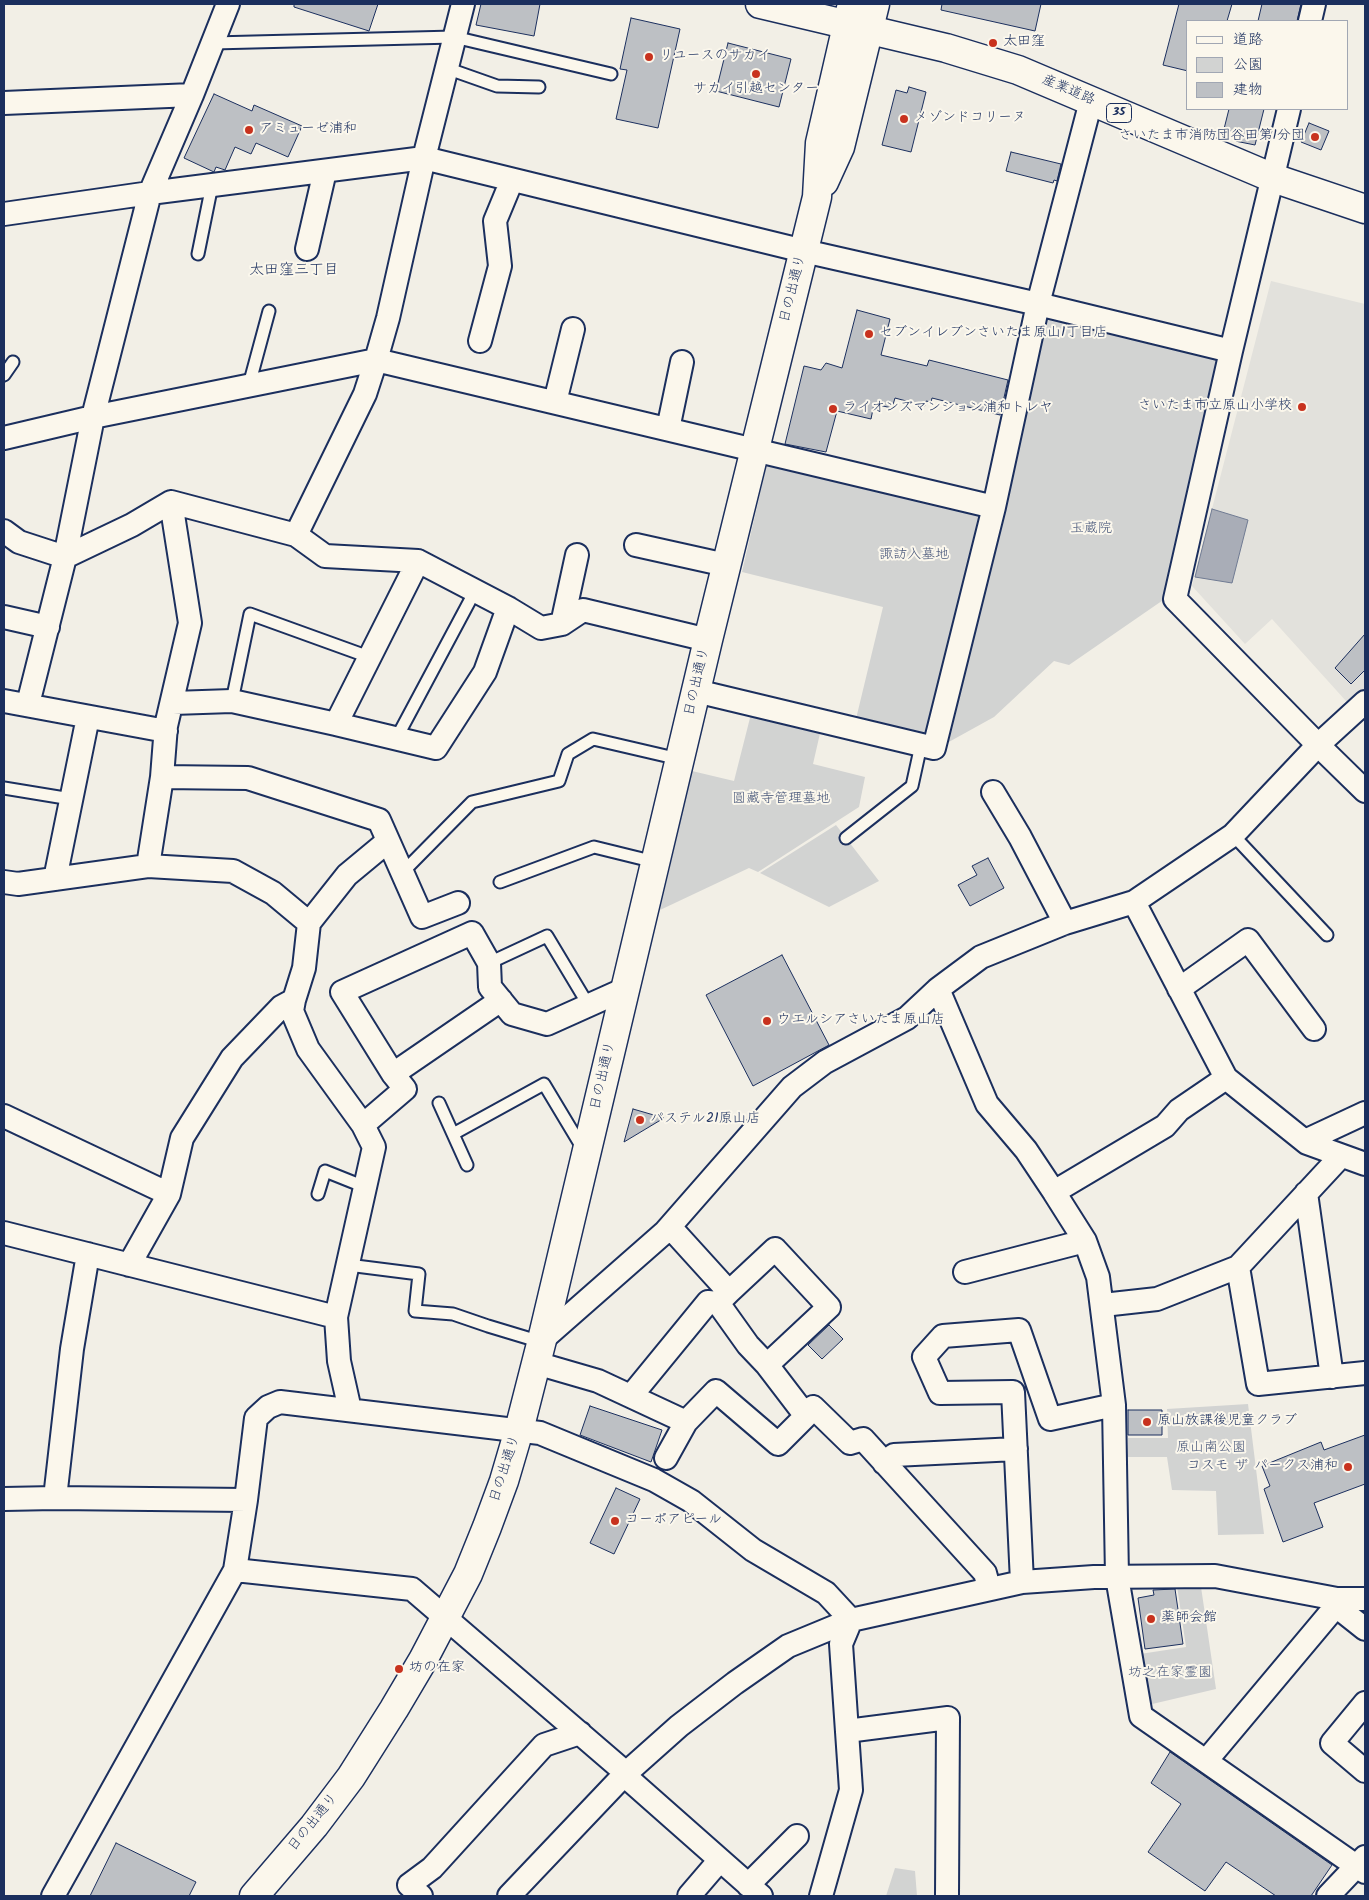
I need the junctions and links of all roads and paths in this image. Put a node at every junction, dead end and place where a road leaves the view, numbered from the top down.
1 (228, 4) edge
2 (463, 4) edge
3 (760, 4) edge
4 (1314, 4) edge
5 (861, 15) edge
6 (1310, 20) edge
7 (454, 37) junction
8 (213, 43) junction
9 (446, 68) junction
10 (611, 74) dead end
11 (539, 87) dead end
12 (192, 95) junction
13 (1091, 101) junction
14 (4, 103) edge
15 (1289, 110) edge
16 (424, 158) junction
17 (326, 171) junction
18 (1273, 178) junction
19 (512, 180) junction
20 (212, 185) junction
21 (150, 194) junction
22 (1365, 209) edge
23 (4, 214) edge
24 (307, 249) dead end
25 (804, 251) junction
26 (198, 254) dead end
27 (1038, 304) junction
28 (269, 312) dead end
29 (574, 329) dead end
30 (480, 341) dead end
31 (1230, 351) junction
32 (376, 360) junction
33 (13, 362) dead end
34 (682, 362) dead end
35 (4, 375) edge
36 (249, 385) junction
37 (555, 402) junction
38 (92, 417) junction
39 (668, 429) junction
40 (4, 438) edge
41 (754, 449) junction
42 (171, 502) junction
43 (994, 507) junction
44 (4, 532) edge
45 (296, 535) junction
46 (636, 545) dead end
47 (577, 555) dead end
48 (65, 557) junction
49 (418, 561) junction
50 (726, 564) junction
51 (475, 591) junction
52 (508, 608) junction
53 (4, 617) edge
54 (562, 624) junction
55 (48, 628) junction
56 (708, 640) junction
57 (369, 658) junction
58 (696, 691) junction
59 (4, 701) edge
60 (232, 701) junction
61 (1365, 702) edge
62 (173, 703) junction
63 (28, 704) junction
64 (88, 717) junction
65 (336, 724) junction
66 (166, 731) junction
67 (396, 739) junction
68 (921, 745) junction
69 (1318, 745) junction
70 (680, 759) junction
71 (162, 777) junction
72 (4, 788) edge
73 (1365, 791) edge
74 (993, 792) dead end
75 (71, 799) junction
76 (1233, 835) junction
77 (846, 838) dead end
78 (388, 841) junction
79 (655, 862) junction
80 (148, 866) junction
81 (402, 873) junction
82 (55, 879) junction
83 (500, 882) dead end
84 (11, 883) edge
85 (1134, 902) junction
86 (458, 904) dead end
87 (309, 923) junction
88 (1065, 923) junction
89 (1327, 934) dead end
90 (489, 963) junction
91 (625, 989) junction
92 (938, 989) junction
93 (1179, 989) junction
94 (294, 1000) junction
95 (501, 1000) junction
96 (589, 1006) junction
97 (1314, 1029) dead end
98 (393, 1074) junction
99 (1226, 1078) junction
100 (438, 1103) dead end
101 (1365, 1113) edge
102 (4, 1116) edge
103 (363, 1125) junction
104 (453, 1134) junction
105 (1305, 1141) junction
106 (586, 1155) junction
107 (1341, 1156) junction
108 (1365, 1164) edge
109 (467, 1166) dead end
110 (365, 1187) junction
111 (1054, 1192) junction
112 (1306, 1193) junction
113 (168, 1194) junction
114 (318, 1194) dead end
115 (670, 1227) junction
116 (4, 1233) edge
117 (1085, 1241) junction
118 (88, 1254) junction
119 (130, 1264) junction
120 (348, 1265) junction
121 (1238, 1267) junction
122 (965, 1272) dead end
123 (724, 1298) junction
124 (1103, 1305) junction
125 (336, 1317) junction
126 (540, 1348) junction
127 (767, 1365) junction
128 (1365, 1373) edge
129 (1332, 1376) junction
130 (631, 1396) junction
131 (1114, 1405) junction
132 (350, 1410) junction
133 (804, 1412) junction
134 (686, 1422) junction
135 (519, 1430) junction
136 (1016, 1449) junction
137 (666, 1458) dead end
138 (884, 1463) junction
139 (55, 1498) junction
140 (4, 1500) edge
141 (246, 1500) junction
142 (236, 1570) junction
143 (1117, 1577) junction
144 (1022, 1582) junction
145 (989, 1588) junction
146 (1365, 1599) edge
147 (1337, 1602) junction
148 (446, 1617) junction
149 (851, 1620) junction
150 (1365, 1629) edge
151 (1365, 1703) edge
152 (846, 1731) junction
153 (580, 1733) junction
154 (1206, 1761) junction
155 (1365, 1771) edge
156 (624, 1775) junction
157 (797, 1836) dead end
158 (719, 1861) junction
159 (1362, 1865) edge
160 (754, 1891) edge
161 (53, 1896) edge
162 (254, 1896) edge
163 (421, 1896) edge
164 (508, 1896) edge
165 (689, 1896) edge
166 (821, 1896) edge
167 (947, 1896) edge
168 (1328, 1896) edge

1 - 8 street
2 - 7 street
3 - 5 street, 産業道路 / 35
4 - 6 street
5 - 13 street, 産業道路 / 35
5 - 25 street, 日の出通り
7 - 8 lane
7 - 9 street
7 - 10 lane
8 - 12 street
9 - 11 lane
9 - 16 street
12 - 14 street
12 - 21 street
13 - 18 street, 産業道路 / 35
13 - 27 street
15 - 18 street
16 - 17 street
16 - 19 street
16 - 32 street
17 - 20 street
17 - 24 street
18 - 22 street, 産業道路 / 35
18 - 31 street
19 - 25 street
19 - 30 street
20 - 21 street
20 - 26 lane
21 - 23 street
21 - 38 street
25 - 27 street
25 - 41 street, 日の出通り
27 - 31 street
27 - 43 street
28 - 36 lane
29 - 37 street
31 - 69 street
32 - 36 street
32 - 37 street
32 - 45 street
33 - 35 lane
34 - 39 street
36 - 38 street
37 - 39 street
38 - 40 street
38 - 48 street
39 - 41 street
41 - 43 street
41 - 50 street, 日の出通り
42 - 45 street
42 - 48 street
42 - 62 street
43 - 68 street
44 - 48 street
45 - 49 street
46 - 50 street
47 - 54 street
48 - 55 street
49 - 51 street
49 - 57 street
50 - 56 street, 日の出通り
51 - 52 street
51 - 67 lane
52 - 54 street
52 - 67 street
53 - 55 street
54 - 56 street
55 - 63 street
56 - 58 street, 日の出通り
57 - 60 lane
57 - 65 street
58 - 68 street
58 - 70 street, 日の出通り
59 - 63 street
60 - 62 street
60 - 65 street
61 - 69 street
62 - 66 street
63 - 64 street
64 - 66 street
64 - 75 street
65 - 67 street
66 - 71 street
68 - 77 lane
69 - 73 street
69 - 76 street
70 - 79 street, 日の出通り
70 - 81 lane
71 - 78 street
71 - 80 street
72 - 75 lane
74 - 88 street
75 - 82 street
76 - 85 street
76 - 89 lane
78 - 81 street
78 - 87 street
79 - 83 lane
79 - 91 street, 日の出通り
80 - 82 street
80 - 87 street
81 - 86 street
82 - 84 street
85 - 88 street
85 - 93 street
87 - 94 street
88 - 92 street
90 - 95 street
90 - 96 lane
90 - 98 street
91 - 96 street
91 - 106 street, 日の出通り
92 - 111 street
92 - 115 street
93 - 97 street
93 - 99 street
94 - 103 street
94 - 113 street
95 - 96 street
95 - 98 street
98 - 103 street
99 - 105 street
99 - 111 street
100 - 104 lane
101 - 105 street
102 - 113 street
103 - 110 street
104 - 106 lane
104 - 109 lane
105 - 107 street
106 - 126 street, 日の出通り
107 - 108 street
107 - 112 street
110 - 114 lane
110 - 120 street
111 - 117 street
112 - 121 street
112 - 129 street
113 - 119 street
115 - 123 street
115 - 126 street
116 - 118 street
117 - 122 street
117 - 124 street
118 - 119 street
118 - 139 street
119 - 125 street
120 - 125 street
120 - 126 lane
121 - 124 street
121 - 129 street
123 - 127 street
123 - 127 street
123 - 130 street
124 - 131 street
125 - 132 street
126 - 130 street
126 - 135 street, 日の出通り
127 - 133 street
128 - 129 street
130 - 134 street
131 - 136 street
131 - 143 street
132 - 135 street
132 - 141 street
133 - 134 street
133 - 138 street
134 - 137 street
135 - 148 street, 日の出通り
135 - 149 street
136 - 138 street
136 - 144 street
138 - 145 street
139 - 140 street
139 - 141 street
141 - 142 street
142 - 148 street
142 - 161 street
143 - 144 street
143 - 147 street
143 - 154 street
144 - 145 street
145 - 149 street
146 - 147 street
147 - 150 street
147 - 154 street
148 - 153 street
148 - 162 street, 日の出通り
149 - 152 street
149 - 156 street
151 - 155 street
152 - 166 street
152 - 167 street
153 - 156 street
153 - 163 street
154 - 159 street
156 - 158 street
156 - 164 street
157 - 160 street
158 - 160 street
158 - 165 street
159 - 168 street

